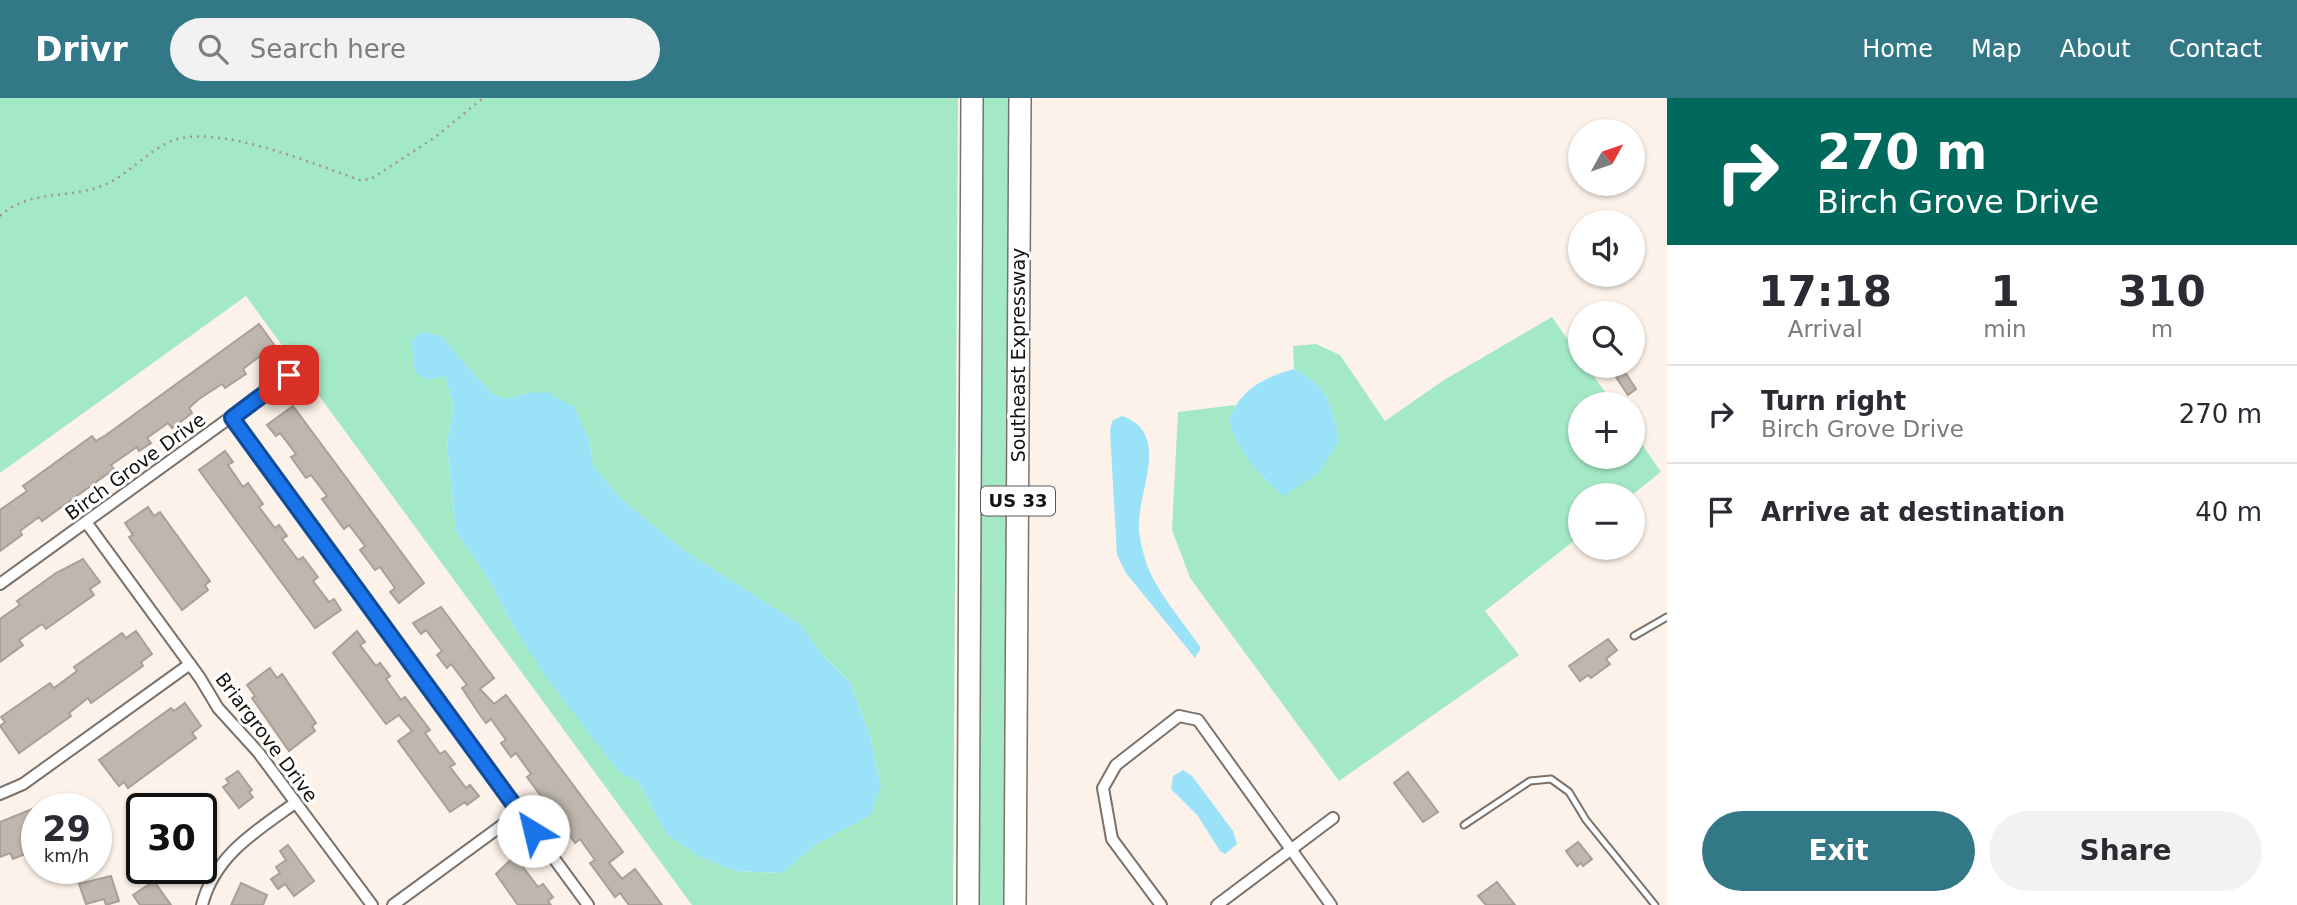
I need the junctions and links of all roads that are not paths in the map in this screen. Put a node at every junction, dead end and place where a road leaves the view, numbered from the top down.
1 (972, 98) edge
2 (1020, 98) edge
3 (289, 375) dead end
4 (232, 418) junction
5 (86, 522) junction
6 (0, 584) edge
7 (1667, 617) edge
8 (1634, 636) dead end
9 (190, 664) junction
10 (0, 794) edge
11 (295, 803) junction
12 (520, 812) junction
13 (1333, 818) dead end
14 (1464, 825) dead end
15 (1291, 850) junction
16 (202, 905) edge
17 (372, 905) edge
18 (393, 905) edge
19 (588, 905) edge
20 (968, 905) edge
21 (1015, 905) edge
22 (1161, 905) edge
23 (1217, 905) edge
24 (1331, 905) edge
25 (1655, 905) edge

1 - 20 highway, US 33
2 - 21 highway, Southeast Expressway / US 33
3 - 4 street, Birch Grove Drive
4 - 5 street, Birch Grove Drive
4 - 12 street
5 - 6 street, Birch Grove Drive
5 - 9 street, Briargrove Drive
7 - 8 lane
9 - 10 street
9 - 11 street, Briargrove Drive
11 - 16 street
11 - 17 street, Briargrove Drive
12 - 18 street
12 - 19 street
13 - 15 street
14 - 25 lane
15 - 22 street
15 - 23 street
15 - 24 street

